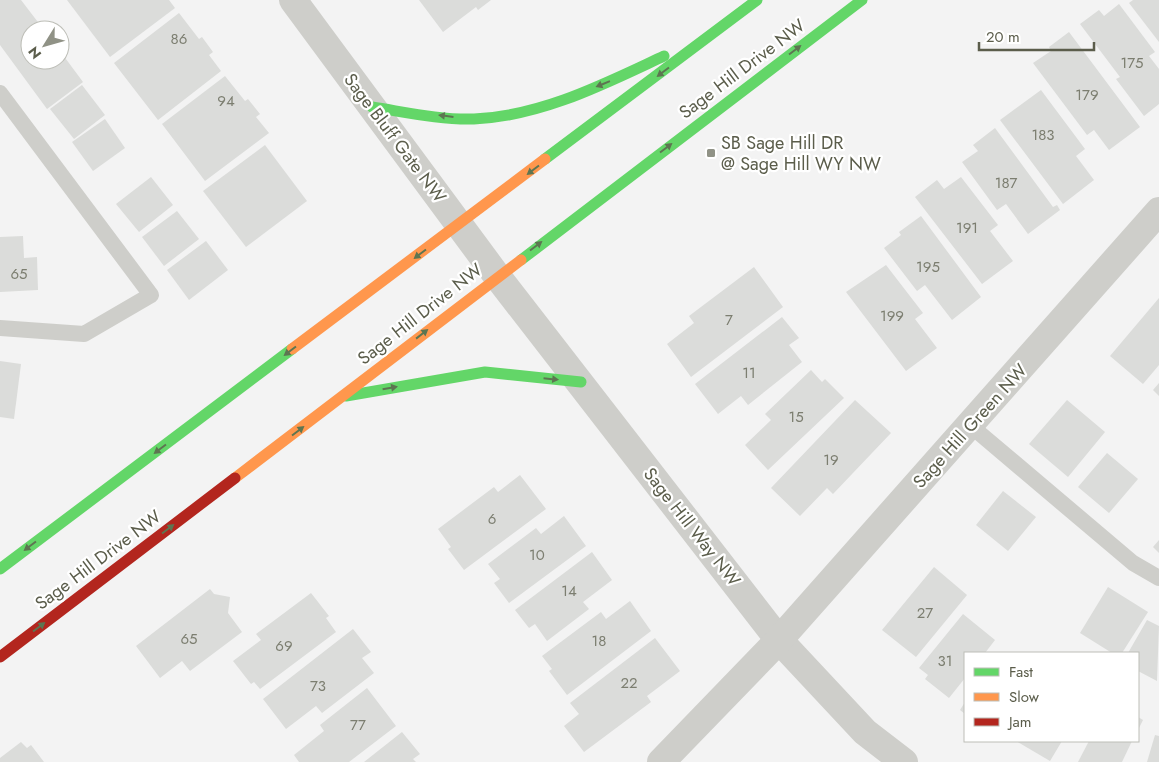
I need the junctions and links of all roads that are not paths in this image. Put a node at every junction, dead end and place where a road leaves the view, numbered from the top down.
1 (293, 0) edge
2 (757, 0) edge
3 (862, 0) edge
4 (711, 35) junction
5 (0, 93) edge
6 (372, 107) junction
7 (1159, 212) edge
8 (460, 225) junction
9 (497, 276) junction
10 (0, 328) edge
11 (581, 382) junction
12 (342, 397) junction
13 (971, 426) junction
14 (0, 569) edge
15 (1159, 578) edge
16 (780, 640) junction
17 (0, 657) edge
18 (661, 762) edge
19 (904, 762) edge

1 - 6 street, Sage Bluff Gate NW
2 - 4 street
9 -> 3 street, Sage Hill Drive NW
4 -> 6 street
4 -> 8 street
5 - 10 lane
6 - 8 street, Sage Bluff Gate NW
7 - 13 street, Sage Hill Green NW
8 - 9 street, Sage Bluff Gate NW
8 -> 14 street
9 - 11 street, Sage Hill Way NW
12 -> 9 street, Sage Hill Drive NW
12 -> 11 street
11 - 16 street, Sage Hill Way NW
17 -> 12 street, Sage Hill Drive NW
13 - 15 lane
13 - 16 street, Sage Hill Green NW
16 - 18 street, Sage Hill Green NW
16 - 19 street, Sage Hill Way NW

